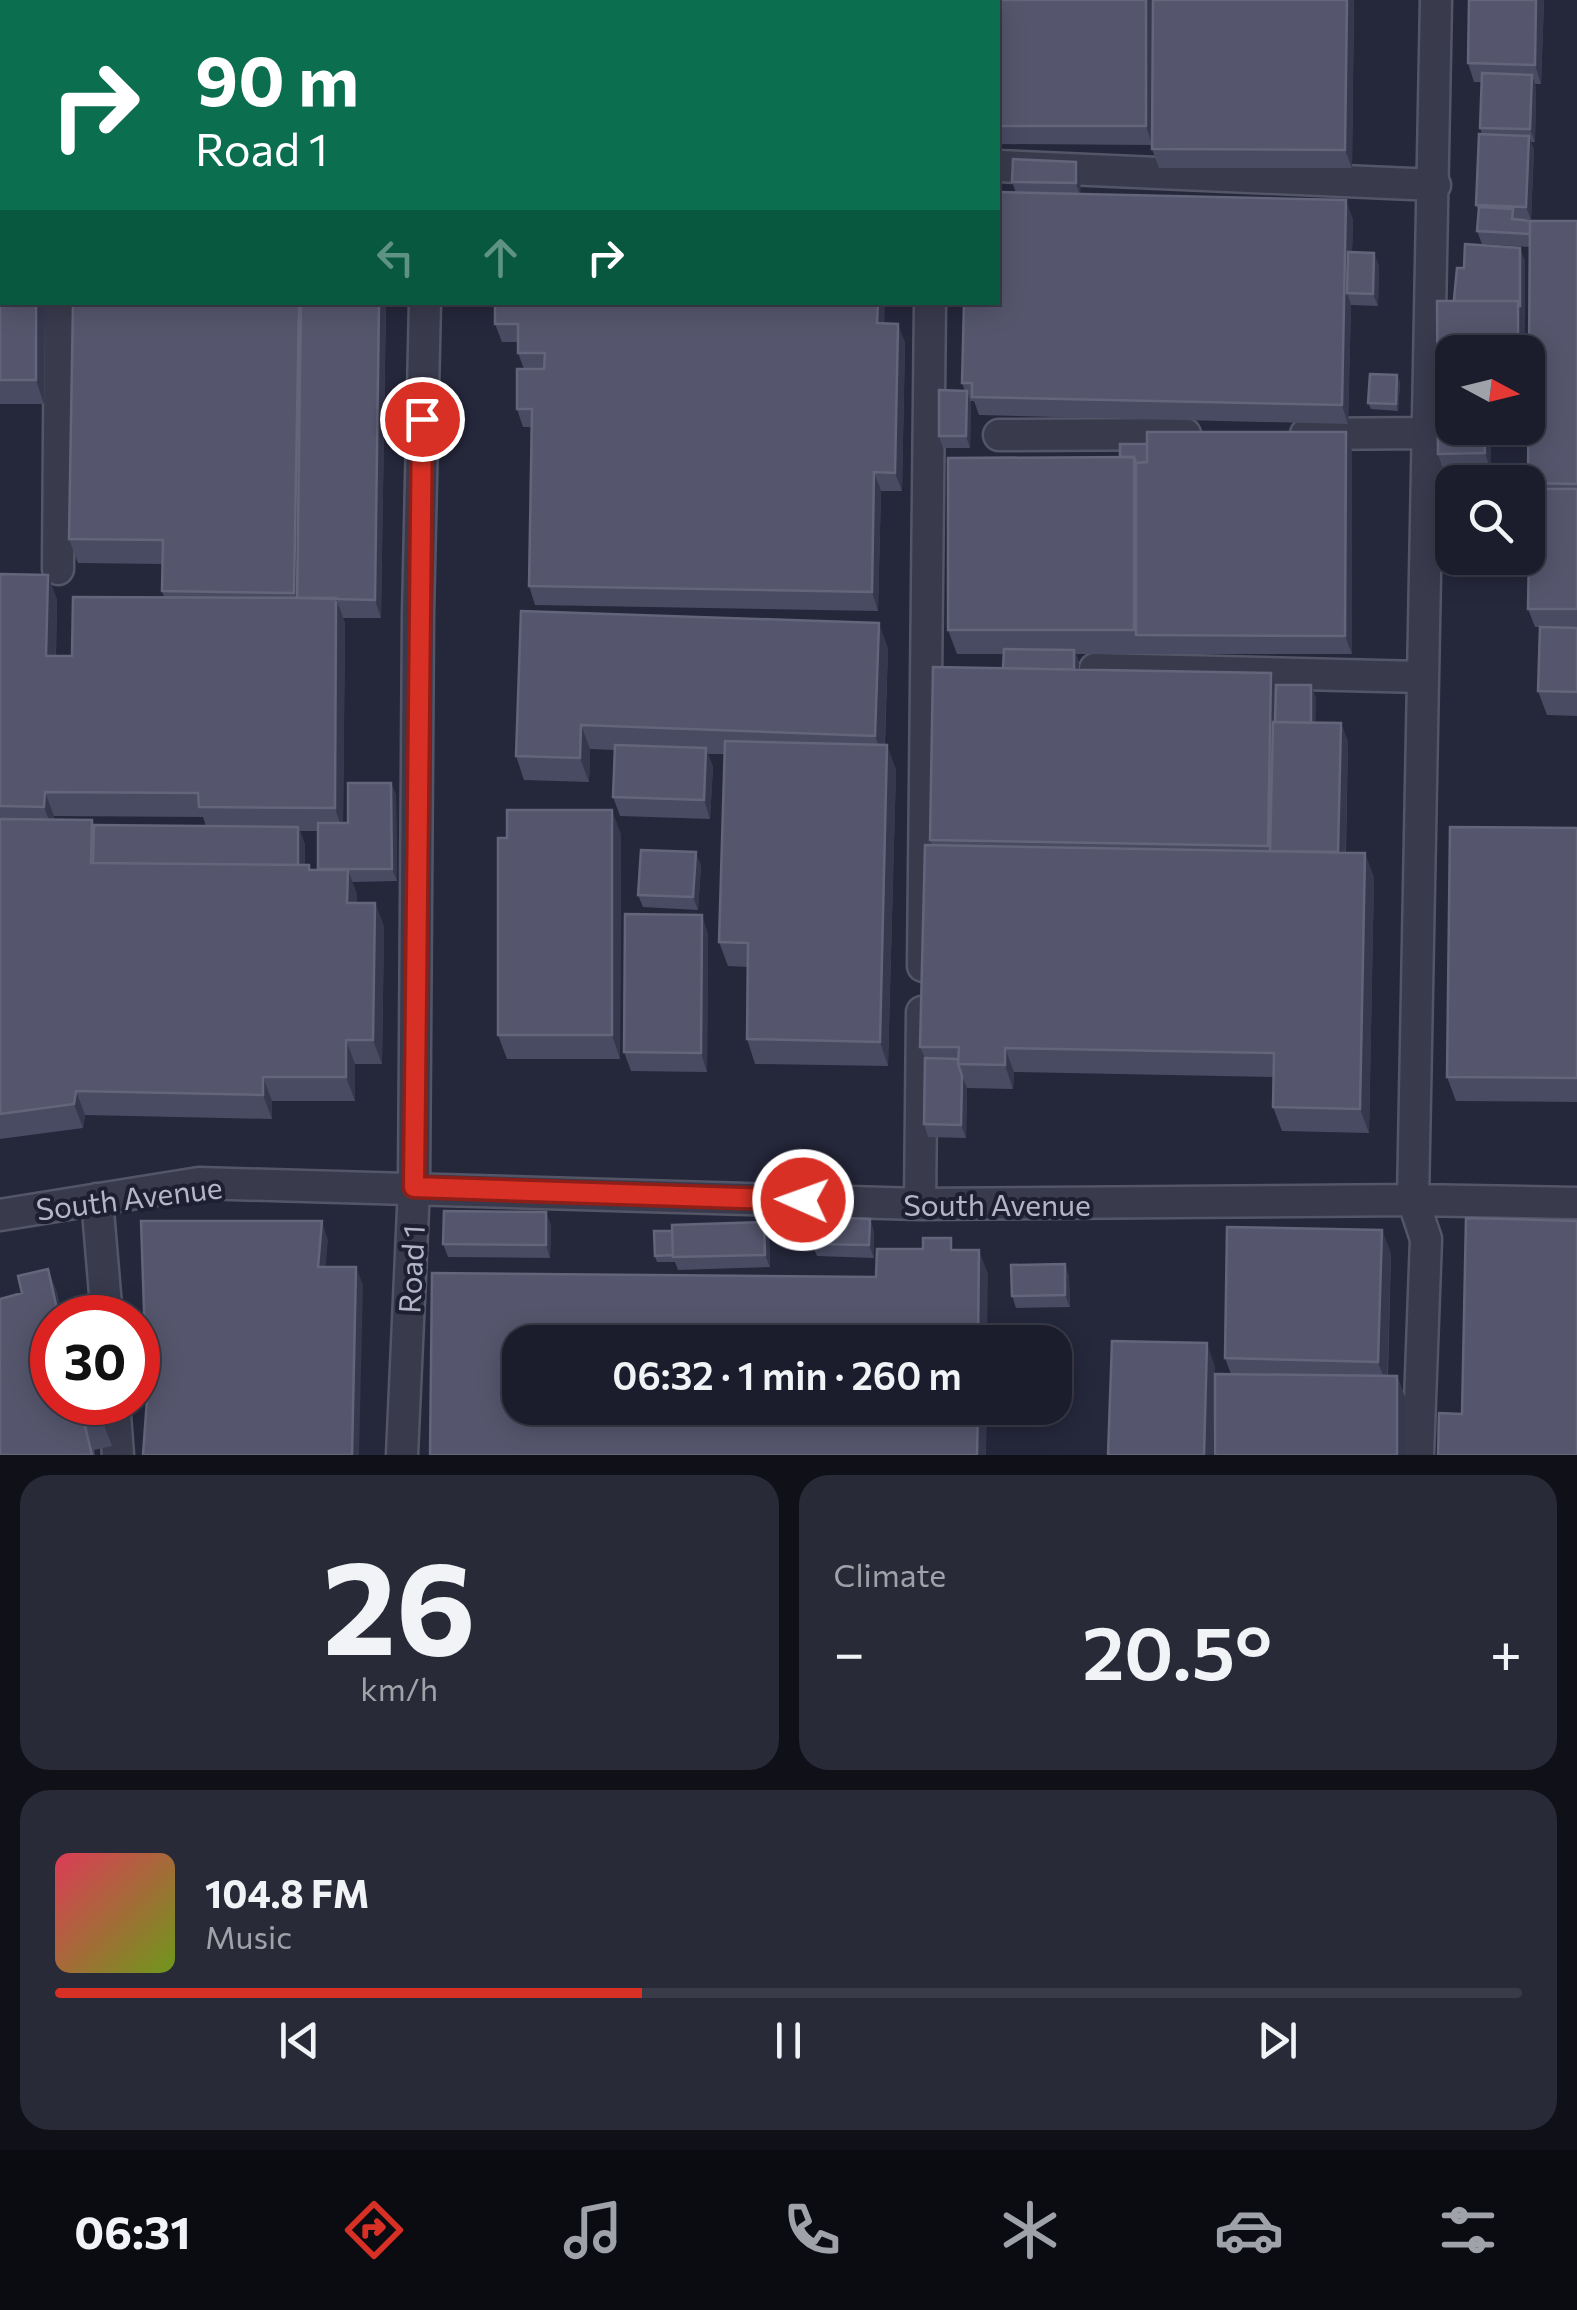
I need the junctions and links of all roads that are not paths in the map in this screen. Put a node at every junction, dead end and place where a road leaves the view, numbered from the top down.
1 (1436, 0) edge
2 (1000, 166) edge
3 (1434, 185) junction
4 (60, 305) edge
5 (425, 305) edge
6 (930, 305) edge
7 (1428, 433) junction
8 (1213, 434) edge
9 (1272, 434) edge
10 (998, 435) dead end
11 (58, 568) dead end
12 (1094, 669) edge
13 (1422, 677) junction
14 (414, 1187) junction
15 (98, 1199) junction
16 (1412, 1200) junction
17 (1577, 1203) edge
18 (920, 1204) junction
19 (0, 1215) edge
20 (105, 1295) edge
21 (116, 1425) edge
22 (118, 1455) edge
23 (402, 1455) edge
24 (1418, 1455) edge

1 - 3 street
2 - 3 street
3 - 7 street
4 - 11 street
5 - 14 street, Road 1
6 - 18 street
7 - 9 street
7 - 13 street
8 - 10 street
12 - 13 street
13 - 16 street
14 - 15 street, South Avenue
14 - 18 street, South Avenue
14 - 23 street, Road 1
15 - 19 street, South Avenue
15 - 20 street
16 - 17 street, South Avenue
16 - 18 street, South Avenue
16 - 24 street
21 - 22 street

